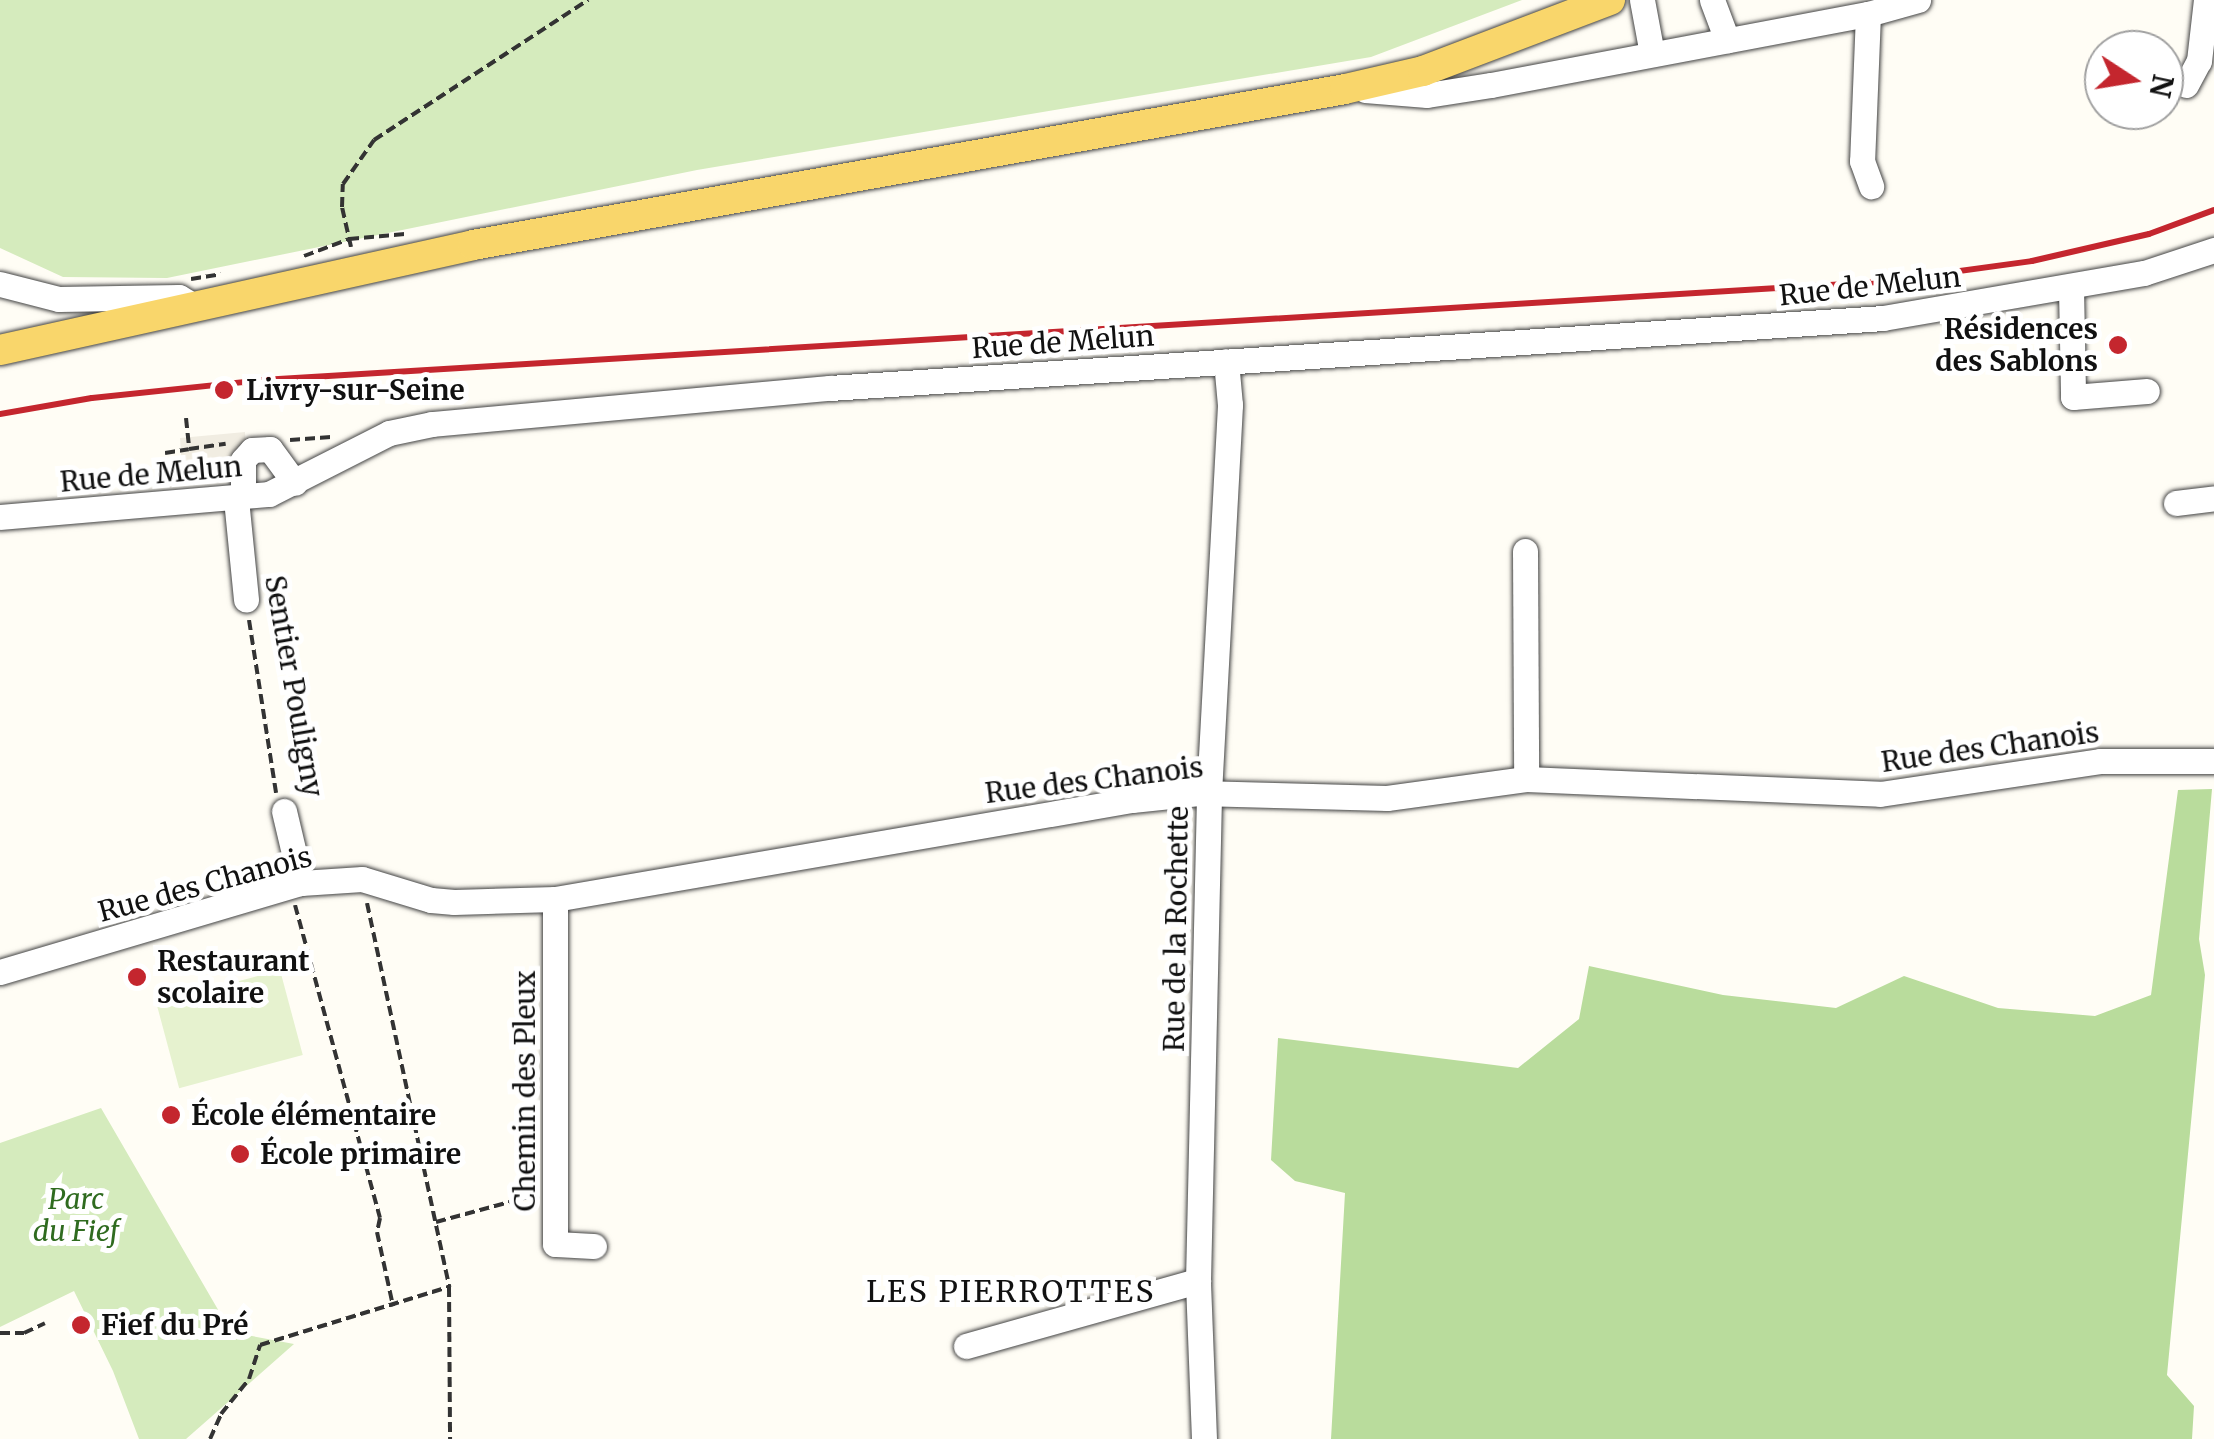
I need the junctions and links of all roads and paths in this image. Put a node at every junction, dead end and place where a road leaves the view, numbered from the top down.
1 (588, 0) edge
2 (1610, 0) edge
3 (1642, 0) edge
4 (1712, 0) edge
5 (1918, 0) edge
6 (2206, 0) edge
7 (1868, 14) junction
8 (1726, 40) junction
9 (1652, 54) junction
10 (2186, 85) dead end
11 (1345, 89) junction
12 (1871, 186) dead end
13 (2214, 250) edge
14 (356, 269) junction
15 (0, 284) edge
16 (2071, 288) junction
17 (194, 306) junction
18 (0, 350) edge
19 (1226, 361) junction
20 (2147, 391) dead end
21 (190, 449) dead end
22 (165, 453) dead end
23 (295, 483) junction
24 (240, 498) junction
25 (2214, 498) edge
26 (2176, 502) dead end
27 (0, 517) edge
28 (1525, 551) dead end
29 (246, 600) joint
30 (2214, 761) edge
31 (1526, 779) junction
32 (1209, 793) junction
33 (284, 811) joint
34 (362, 879) junction
35 (295, 885) junction
36 (555, 898) junction
37 (0, 972) edge
38 (555, 1189) junction
39 (436, 1222) junction
40 (594, 1246) dead end
41 (1198, 1281) junction
42 (449, 1287) junction
43 (393, 1306) junction
44 (45, 1323) dead end
45 (0, 1333) edge
46 (966, 1346) dead end
47 (210, 1439) edge
48 (450, 1439) edge
49 (1204, 1439) edge

1 - 14 path
2 - 11 main road
3 - 9 street
4 - 8 street
5 - 7 street
6 - 10 street
7 - 8 street
7 - 12 street
8 - 9 street
9 - 11 street
11 - 14 main road
13 - 16 street, Rue de Melun
14 - 17 main road
15 - 17 street
16 - 19 street, Rue de Melun
16 - 20 street
17 - 18 main road
19 - 23 street, Rue de Melun
19 - 32 street, Rue de la Rochette
21 - 22 path
23 - 24 street, Rue de Melun
23 - 24 street, Sentier Pouligny
24 - 27 street, Rue de Melun
24 - 29 street, Sentier Pouligny
25 - 26 street
28 - 31 street
29 - 33 path, Sentier Pouligny
30 - 31 street, Rue des Chanois
31 - 32 street, Rue des Chanois
32 - 36 street, Rue des Chanois
32 - 41 street, Rue de la Rochette
33 - 35 street, Sentier Pouligny
34 - 35 street, Rue des Chanois
34 - 36 street, Rue des Chanois
34 - 39 path
35 - 37 street, Rue des Chanois
35 - 43 path
36 - 38 street, Chemin des Pleux
38 - 39 path
38 - 40 street, Chemin des Pleux
39 - 42 path
41 - 46 street
41 - 49 street, Rue de la Rochette
42 - 43 path
42 - 48 path
43 - 47 path
44 - 45 path

